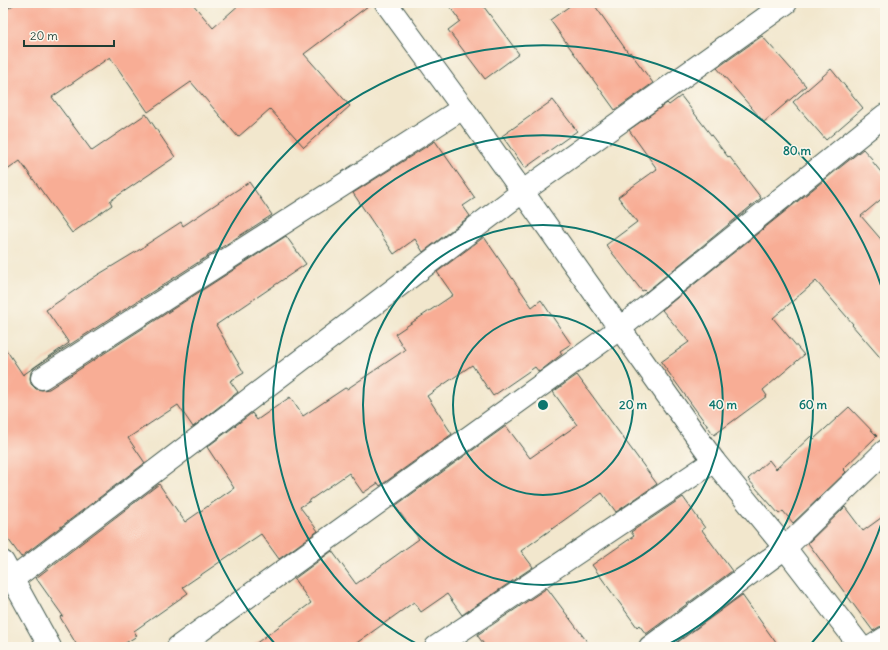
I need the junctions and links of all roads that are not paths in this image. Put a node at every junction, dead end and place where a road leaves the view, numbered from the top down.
1 (386, 3) edge
2 (786, 3) edge
3 (463, 108) junction
4 (885, 115) edge
5 (522, 192) junction
6 (619, 329) junction
7 (42, 378) dead end
8 (885, 451) edge
9 (714, 461) junction
10 (785, 548) junction
11 (8, 570) edge
12 (885, 638) edge
13 (50, 647) edge
14 (178, 647) edge
15 (436, 647) edge
16 (650, 647) edge
17 (861, 647) edge
18 (871, 647) edge

1 - 3 street
2 - 5 street
3 - 5 street
3 - 7 street
4 - 6 street
5 - 6 street
5 - 11 street
6 - 9 street
6 - 14 street
8 - 10 street
9 - 10 street
9 - 15 street
10 - 16 street
10 - 17 street
11 - 13 street
12 - 18 street

